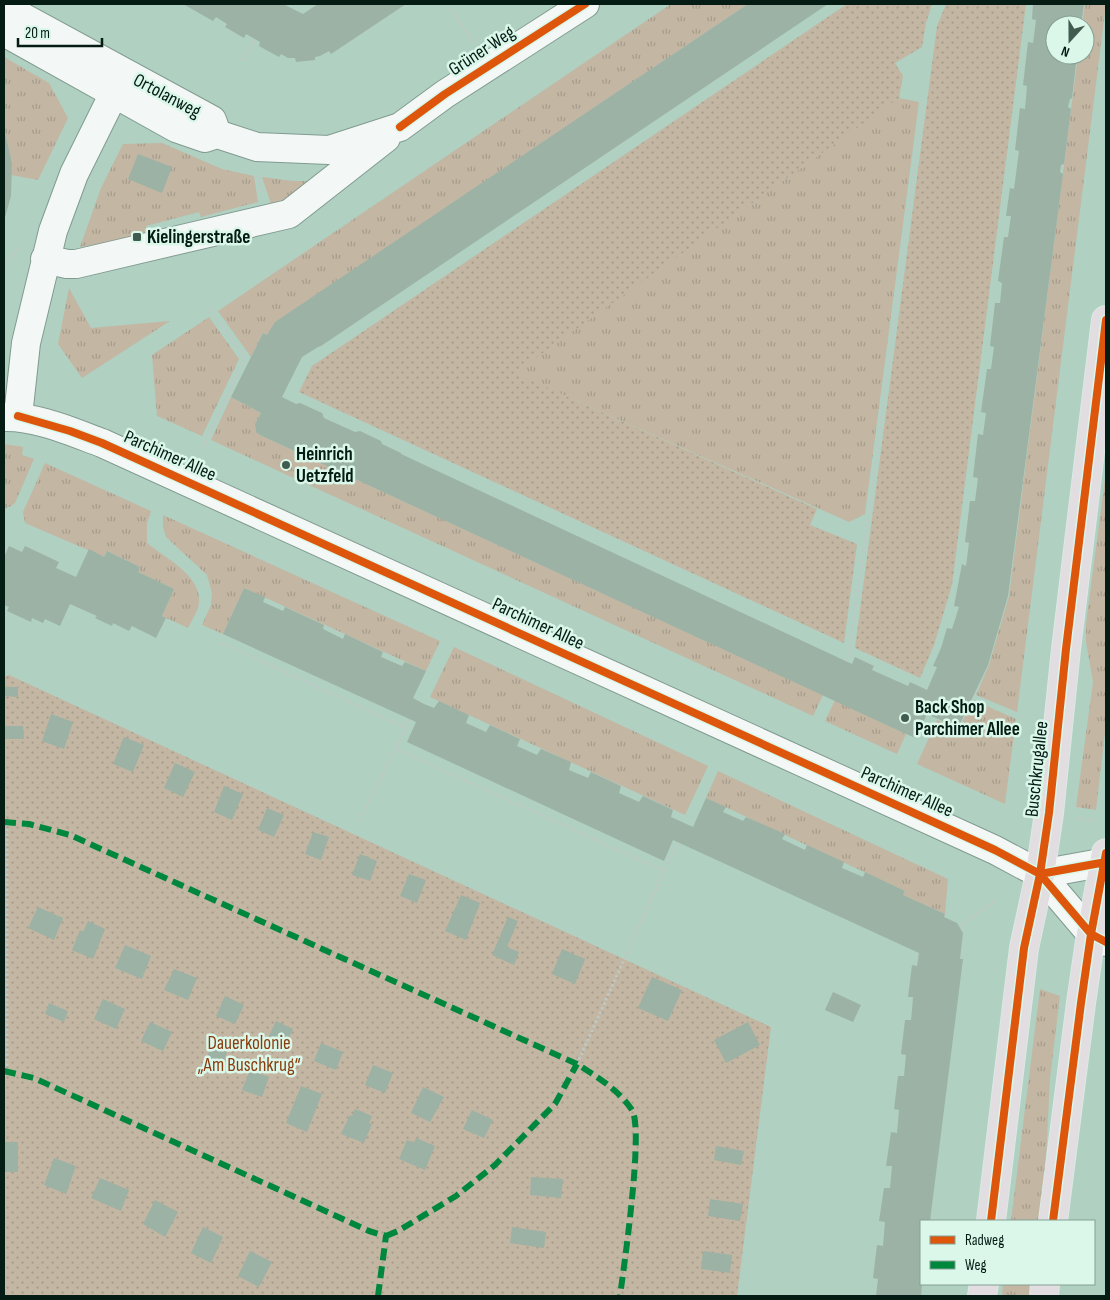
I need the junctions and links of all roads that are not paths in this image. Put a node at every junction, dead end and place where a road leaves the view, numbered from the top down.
1 (584, 4) edge
2 (4, 7) edge
3 (4, 32) edge
4 (119, 84) junction
5 (400, 127) junction
6 (217, 134) joint
7 (45, 259) junction
8 (1106, 320) edge
9 (11, 417) edge
10 (1106, 859) edge
11 (1040, 874) junction
12 (1098, 938) edge
13 (991, 1220) edge
14 (1053, 1220) edge

1 - 5 street, Grüner Weg
2 - 4 street, Ortolanweg
3 - 4 street, Ortolanweg
4 - 6 street, Ortolanweg
4 - 7 street
5 - 6 street, Grüner Weg
5 - 7 street
7 - 9 street
8 - 11 main road, Buschkrugallee
9 - 11 street, Parchimer Allee
10 - 11 street
10 - 12 main road
11 - 12 street, Parchimer Allee
11 - 13 main road, Buschkrugallee
12 - 14 main road

